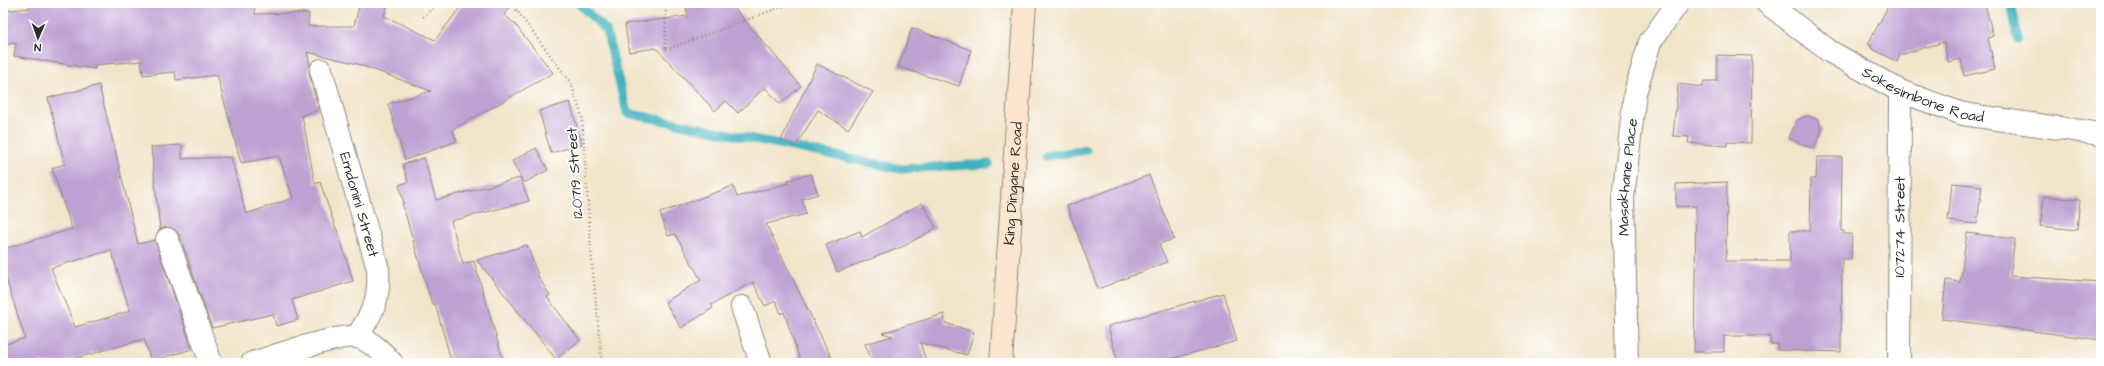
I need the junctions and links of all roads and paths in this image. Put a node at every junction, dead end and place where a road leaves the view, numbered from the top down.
1 (439, 3) edge
2 (511, 3) edge
3 (666, 3) edge
4 (792, 3) edge
5 (837, 3) edge
6 (1678, 3) edge
7 (1767, 3) edge
8 (1025, 6) edge
9 (423, 17) dead end
10 (322, 70) dead end
11 (1900, 91) junction
12 (2101, 134) edge
13 (167, 239) dead end
14 (742, 308) dead end
15 (357, 337) junction
16 (211, 363) edge
17 (252, 363) edge
18 (392, 363) edge
19 (602, 363) edge
20 (761, 363) edge
21 (1001, 363) edge
22 (1627, 363) edge
23 (1899, 363) edge

1 - 9 path
2 - 19 path, 120719 Street
3 - 4 path
5 - 8 path
6 - 22 street, Masakhane Place
7 - 11 street, Sokesimbone Road
8 - 21 street, King Dingane Road
10 - 15 street, Emdonini Street
11 - 12 street, Sokesimbone Road
11 - 23 street, 107274 Street
13 - 16 street
14 - 20 street
15 - 17 street
15 - 18 street

